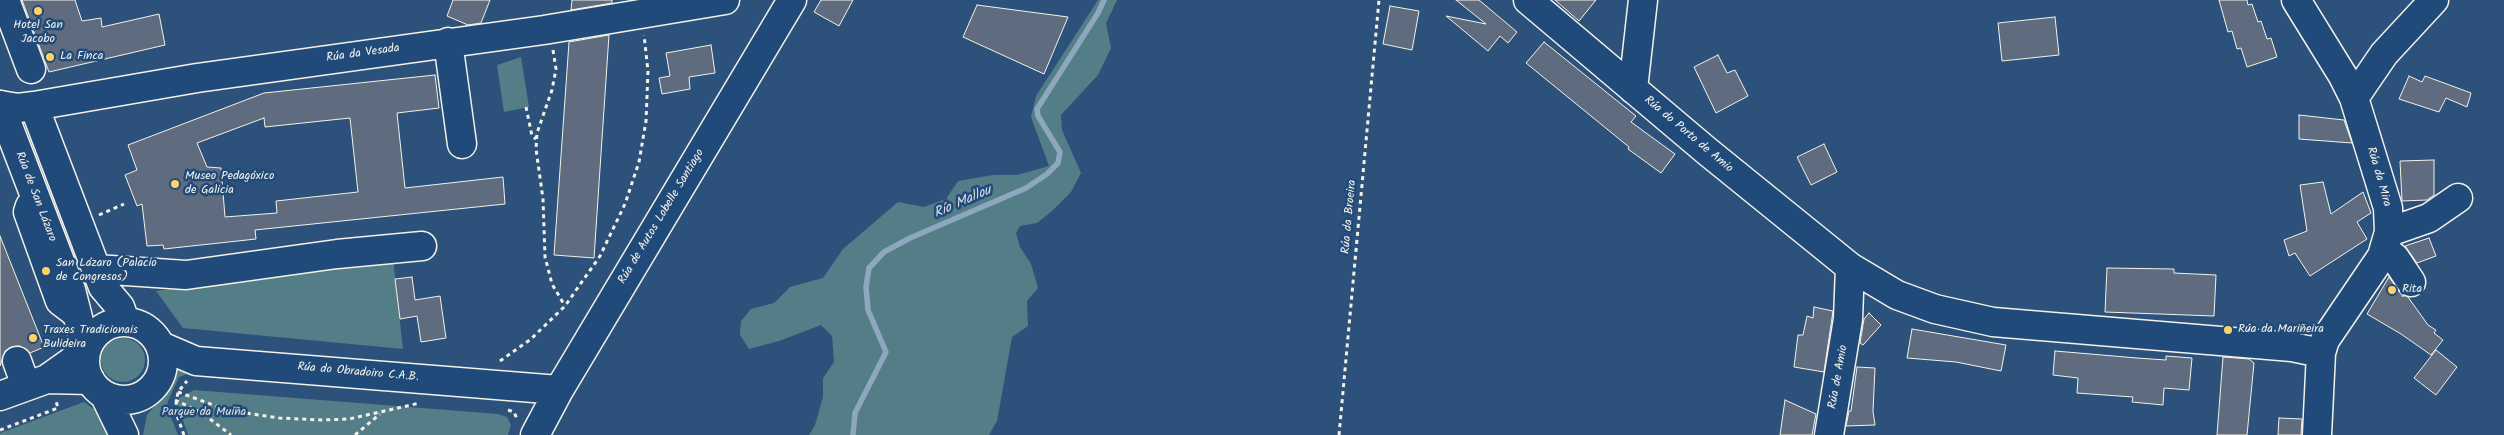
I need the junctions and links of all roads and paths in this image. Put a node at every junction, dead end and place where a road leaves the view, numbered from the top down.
1 (5, 0) edge
2 (725, 0) edge
3 (792, 0) edge
4 (1378, 0) edge
5 (1528, 0) edge
6 (1643, 0) edge
7 (2296, 0) edge
8 (2434, 0) edge
9 (640, 15) junction
10 (544, 30) junction
11 (456, 41) junction
12 (31, 69) dead end
13 (1634, 89) junction
14 (2354, 98) junction
15 (0, 105) edge
16 (34, 106) junction
17 (526, 107) dead end
18 (536, 139) junction
19 (462, 144) dead end
20 (2458, 198) dead end
21 (124, 204) dead end
22 (96, 216) dead end
23 (2386, 241) junction
24 (422, 246) dead end
25 (1850, 267) junction
26 (96, 269) junction
27 (2411, 282) dead end
28 (1882, 286) junction
29 (73, 302) junction
30 (565, 306) junction
31 (1848, 319) junction
32 (120, 322) junction
33 (161, 346) junction
34 (86, 350) junction
35 (2321, 353) junction
36 (16, 361) dead end
37 (492, 366) dead end
38 (195, 380) dead end
39 (43, 387) junction
40 (98, 388) junction
41 (559, 390) junction
42 (178, 392) junction
43 (0, 396) edge
44 (144, 396) junction
45 (175, 400) junction
46 (505, 409) dead end
47 (0, 430) edge
48 (526, 430) edge
49 (2323, 434) edge
50 (124, 435) edge
51 (135, 435) edge
52 (184, 435) edge
53 (231, 435) edge
54 (355, 435) edge
55 (1339, 435) edge
56 (1829, 435) edge

1 - 12 street
2 - 9 street, Rúa da Vesada
3 - 41 street, Rúa de Autos Lobelle Santiago
4 - 55 path, Rúa da Broeira
5 - 13 street, Rúa do Porto de Amio
6 - 13 street
7 - 14 street, Rúa da Mira
8 - 14 street
9 - 10 street, Rúa da Vesada
9 - 30 path
10 - 11 street, Rúa da Vesada
10 - 18 path
11 - 16 street, Rúa da Vesada
11 - 19 street
13 - 25 street, Rúa do Porto de Amio
14 - 23 street, Rúa da Mira
15 - 16 street, Rúa da Vesada
15 - 29 street, Rúa de San Lázaro
16 - 26 street
17 - 18 path
18 - 30 path
20 - 23 street
21 - 22 path
23 - 27 street
23 - 35 street
24 - 26 street
25 - 28 street
25 - 31 street, Rúa de Amio
26 - 32 street
28 - 31 street
28 - 35 street
29 - 32 street, Rúa de San Lázaro
29 - 34 street, Rúa de San Lázaro
30 - 37 path
31 - 56 street, Rúa de Amio
32 - 33 street
32 - 34 street
33 - 41 street, Rúa do Obradoiro C.A.B.
33 - 44 street
34 - 39 street
34 - 40 street
35 - 49 street
36 - 39 street
38 - 42 path
39 - 40 street
39 - 43 street
39 - 47 path
40 - 44 street
40 - 50 street
41 - 48 street, Rúa de Autos Lobelle Santiago
42 - 45 path
42 - 54 path
44 - 51 street
45 - 52 path
45 - 53 path
46 - 48 path

